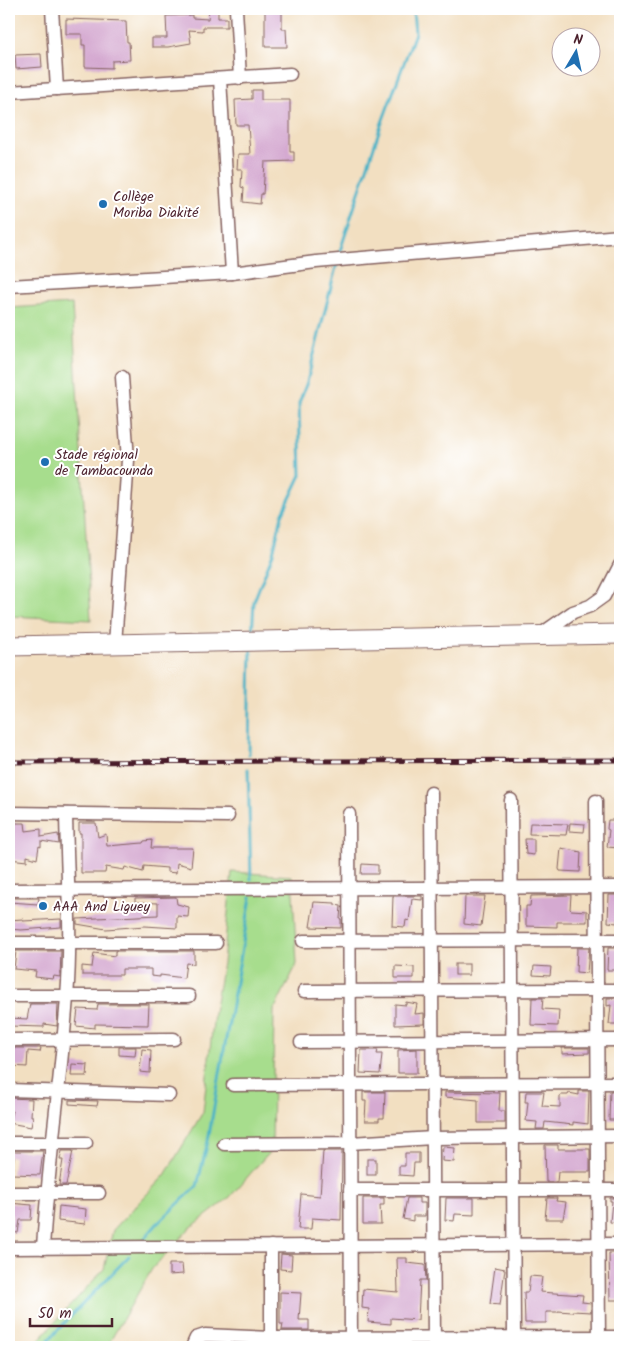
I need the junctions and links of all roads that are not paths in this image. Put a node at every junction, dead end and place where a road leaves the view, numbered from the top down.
1 (52, 9) edge
2 (236, 9) edge
3 (290, 74) dead end
4 (240, 78) junction
5 (220, 79) junction
6 (57, 89) junction
7 (9, 92) edge
8 (620, 236) edge
9 (232, 273) junction
10 (9, 286) edge
11 (122, 377) dead end
12 (620, 565) edge
13 (620, 634) edge
14 (540, 635) junction
15 (115, 644) junction
16 (9, 646) edge
17 (431, 793) dead end
18 (511, 800) dead end
19 (596, 801) dead end
20 (9, 813) edge
21 (66, 814) junction
22 (348, 814) dead end
23 (228, 816) dead end
24 (431, 887) junction
25 (512, 887) junction
26 (596, 887) junction
27 (620, 887) edge
28 (349, 888) junction
29 (9, 890) edge
30 (67, 890) junction
31 (512, 940) junction
32 (597, 940) junction
33 (620, 940) edge
34 (349, 941) junction
35 (432, 941) junction
36 (302, 942) dead end
37 (69, 943) junction
38 (216, 943) dead end
39 (9, 944) edge
40 (512, 990) junction
41 (597, 990) junction
42 (620, 990) edge
43 (304, 991) dead end
44 (349, 991) junction
45 (432, 991) junction
46 (9, 996) edge
47 (67, 996) junction
48 (189, 996) dead end
49 (174, 1039) dead end
50 (9, 1040) edge
51 (63, 1040) junction
52 (512, 1040) junction
53 (597, 1040) junction
54 (620, 1040) edge
55 (350, 1041) junction
56 (432, 1041) junction
57 (301, 1042) dead end
58 (350, 1084) junction
59 (433, 1084) junction
60 (513, 1084) junction
61 (598, 1084) junction
62 (620, 1084) edge
63 (233, 1085) dead end
64 (9, 1090) edge
65 (57, 1091) junction
66 (169, 1095) dead end
67 (620, 1136) edge
68 (598, 1137) junction
69 (432, 1138) junction
70 (514, 1138) junction
71 (86, 1142) dead end
72 (9, 1143) edge
73 (52, 1143) junction
74 (224, 1144) dead end
75 (350, 1144) junction
76 (350, 1190) junction
77 (433, 1190) junction
78 (513, 1190) junction
79 (598, 1190) junction
80 (620, 1190) edge
81 (99, 1192) dead end
82 (9, 1193) edge
83 (47, 1193) junction
84 (598, 1244) junction
85 (620, 1244) edge
86 (433, 1245) junction
87 (513, 1245) junction
88 (270, 1246) junction
89 (350, 1246) junction
90 (9, 1248) edge
91 (43, 1248) junction
92 (514, 1337) junction
93 (620, 1337) edge
94 (271, 1342) edge
95 (351, 1342) edge
96 (434, 1342) edge
97 (599, 1342) edge
98 (192, 1347) edge

1 - 6 street
2 - 4 street
3 - 4 street
4 - 5 street
5 - 6 street
5 - 9 street
6 - 7 street
8 - 9 street
9 - 10 street
11 - 15 street
12 - 14 street
13 - 14 highway
14 - 15 highway
15 - 16 highway
17 - 24 street
18 - 25 street
19 - 26 street
20 - 21 street
21 - 23 street
21 - 30 street
22 - 28 street
24 - 25 street
24 - 28 street
24 - 35 street
25 - 26 street
25 - 31 street
26 - 27 street
26 - 32 street
28 - 30 street
28 - 34 street
29 - 30 street
30 - 37 street
31 - 32 street
31 - 35 street
31 - 40 street
32 - 33 street
32 - 41 street
34 - 35 street
34 - 36 street
34 - 44 street
35 - 45 street
37 - 38 street
37 - 39 street
37 - 47 street
40 - 41 street
40 - 45 street
40 - 52 street
41 - 42 street
41 - 53 street
43 - 44 street
44 - 45 street
44 - 55 street
45 - 56 street
46 - 47 street
47 - 48 street
47 - 51 street
49 - 51 street
50 - 51 street
51 - 65 street
52 - 53 street
52 - 56 street
52 - 60 street
53 - 54 street
53 - 61 street
55 - 56 street
55 - 57 street
55 - 58 street
56 - 59 street
58 - 59 street
58 - 63 street
58 - 75 street
59 - 60 street
59 - 69 street
60 - 61 street
60 - 70 street
61 - 62 street
61 - 68 street
64 - 65 street
65 - 66 street
65 - 73 street
67 - 68 street
68 - 70 street
68 - 79 street
69 - 70 street
69 - 75 street
69 - 77 street
70 - 78 street
71 - 73 street
72 - 73 street
73 - 83 street
74 - 75 street
75 - 76 street
76 - 77 street
76 - 89 street
77 - 78 street
77 - 86 street
78 - 79 street
78 - 87 street
79 - 80 street
79 - 84 street
81 - 83 street
82 - 83 street
83 - 91 street
84 - 85 street
84 - 87 street
84 - 97 street
86 - 87 street
86 - 89 street
86 - 96 street
87 - 92 street
88 - 89 street
88 - 91 street
88 - 94 street
89 - 95 street
90 - 91 street
92 - 96 street
92 - 97 street
93 - 97 street
94 - 95 street
94 - 98 street
95 - 96 street

